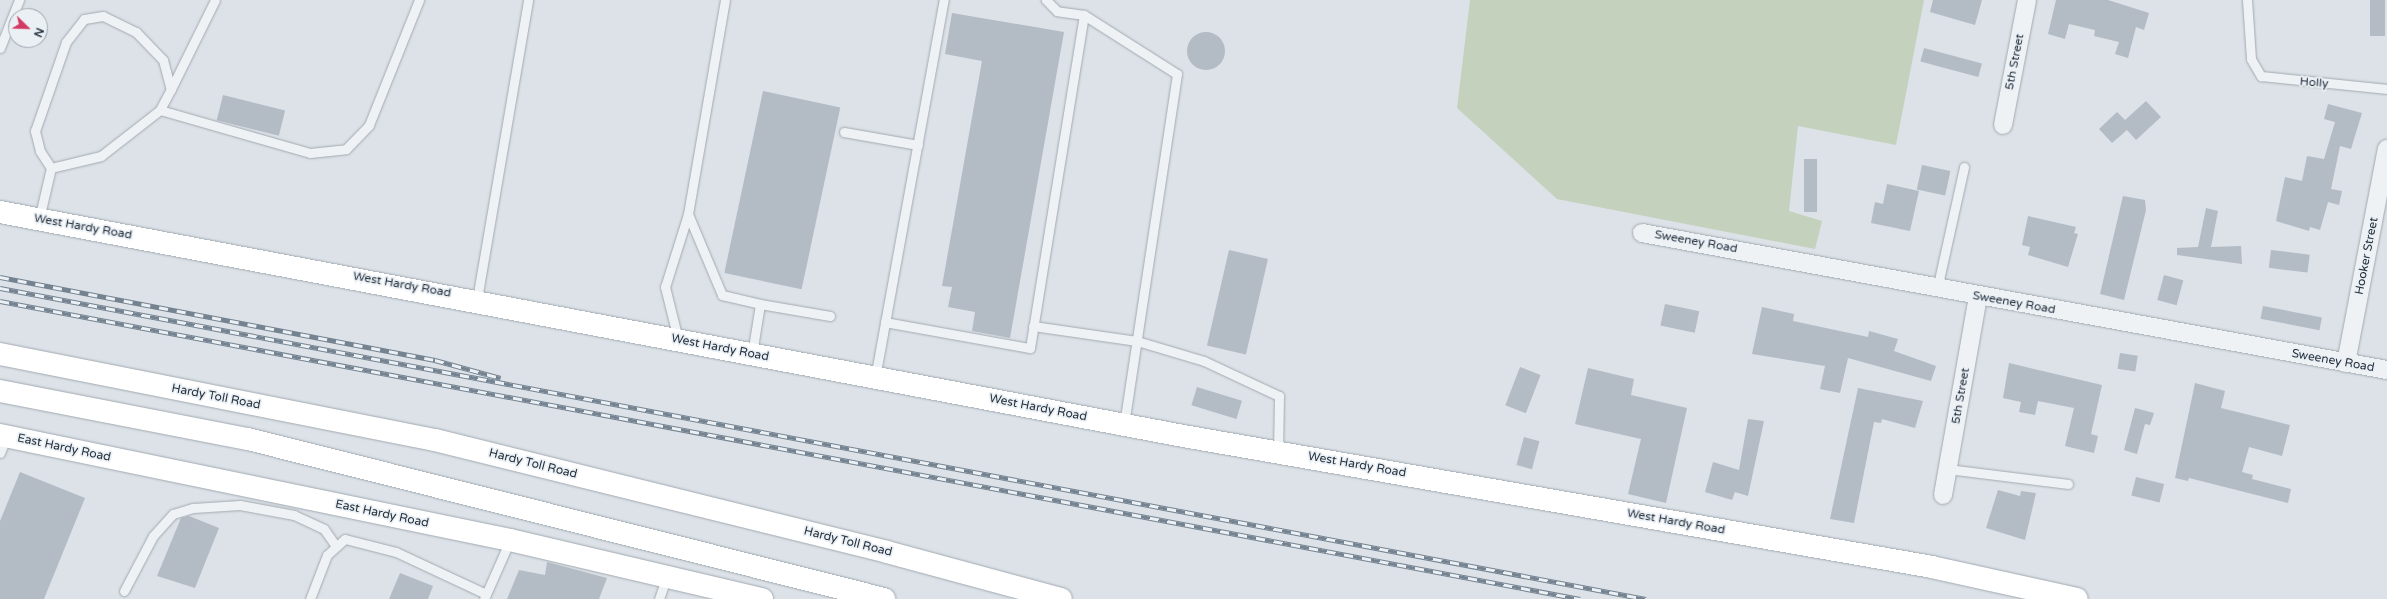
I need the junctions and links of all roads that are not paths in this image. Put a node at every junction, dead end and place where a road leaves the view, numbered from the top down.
1 (19, 0) edge
2 (214, 0) edge
3 (419, 0) edge
4 (528, 0) edge
5 (725, 0) edge
6 (944, 0) edge
7 (1046, 0) edge
8 (2027, 0) edge
9 (2247, 0) edge
10 (1084, 16) junction
11 (0, 48) edge
12 (2387, 88) edge
13 (170, 89) junction
14 (160, 110) junction
15 (2004, 125) dead end
16 (844, 132) dead end
17 (918, 145) junction
18 (2387, 149) edge
19 (1964, 167) dead end
20 (50, 168) junction
21 (2384, 181) edge
22 (0, 212) edge
23 (688, 214) junction
24 (39, 219) junction
25 (1642, 233) dead end
26 (1937, 289) junction
27 (1978, 297) junction
28 (477, 299) junction
29 (760, 304) junction
30 (830, 316) dead end
31 (885, 322) junction
32 (1033, 326) junction
33 (678, 341) junction
34 (1137, 342) junction
35 (0, 354) edge
36 (752, 354) junction
37 (2346, 363) junction
38 (2387, 370) edge
39 (875, 378) junction
40 (0, 391) edge
41 (1124, 425) junction
42 (2, 441) edge
43 (1278, 451) junction
44 (1948, 468) junction
45 (2068, 484) dead end
46 (1943, 495) dead end
47 (510, 540) junction
48 (335, 545) junction
49 (668, 574) junction
50 (124, 591) dead end
51 (485, 596) edge
52 (310, 599) edge
53 (659, 599) edge
54 (762, 599) edge
55 (884, 599) edge
56 (1061, 599) edge
57 (2077, 599) edge

1 - 11 lane
2 - 13 lane
3 - 14 lane
4 - 28 lane
5 - 23 lane
6 - 17 lane
7 - 10 lane
8 - 15 street, 5th Street
9 - 12 lane, Holly
10 - 32 lane
10 - 34 lane
13 - 14 lane
13 - 20 lane
14 - 20 lane
16 - 17 lane
17 - 31 lane
18 - 21 street, Hooker Street
19 - 26 lane
20 - 24 lane
21 - 37 street, Hooker Street
22 - 24 main road, West Hardy Road
23 - 29 lane
23 - 33 lane
24 - 28 main road, West Hardy Road
25 - 26 street, Sweeney Road
26 - 27 street, Sweeney Road
27 - 37 street, Sweeney Road
27 - 44 street, 5th Street
28 - 33 main road, West Hardy Road
29 - 30 lane
29 - 36 lane
31 - 32 lane
31 - 39 lane
32 - 34 lane
33 - 36 main road, West Hardy Road
34 - 41 lane
34 - 43 lane
35 - 56 main road, Hardy Toll Road
36 - 39 main road, West Hardy Road
37 - 38 street, Sweeney Road
39 - 41 main road, West Hardy Road
40 - 55 main road
41 - 43 main road, West Hardy Road
42 - 47 main road, East Hardy Road
43 - 57 main road, West Hardy Road
44 - 45 lane
44 - 46 street, 5th Street
47 - 49 main road, East Hardy Road
47 - 51 lane
48 - 50 lane
48 - 51 lane
48 - 52 lane
49 - 53 lane
49 - 54 main road, East Hardy Road

